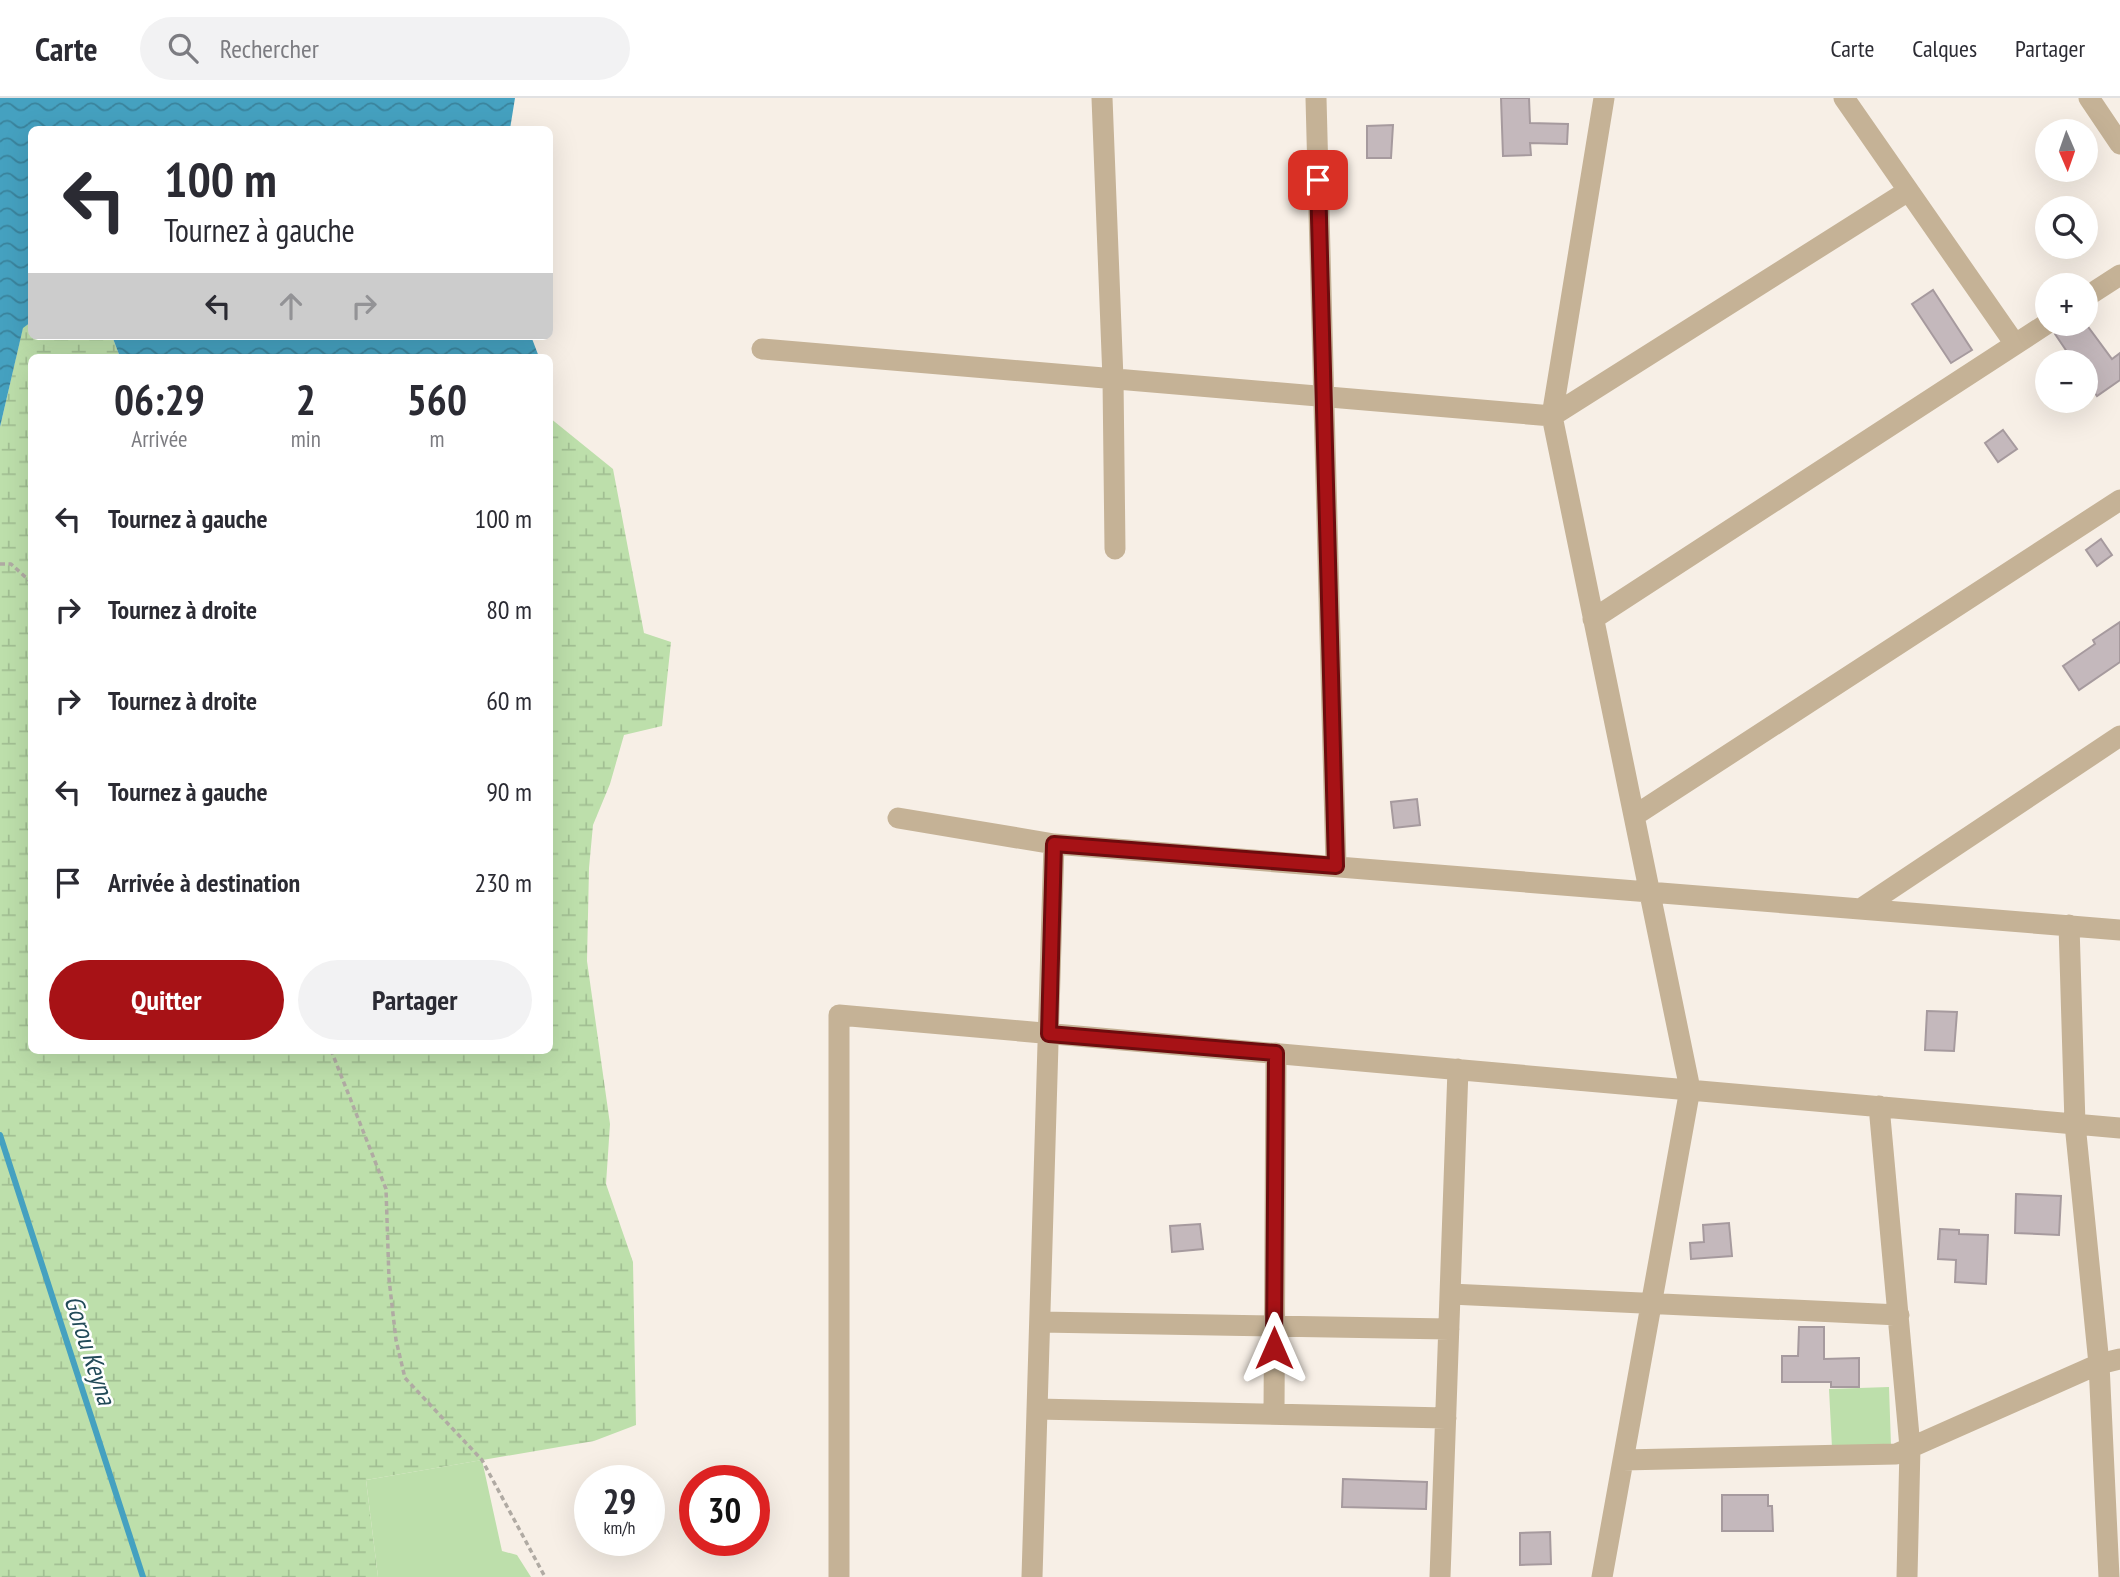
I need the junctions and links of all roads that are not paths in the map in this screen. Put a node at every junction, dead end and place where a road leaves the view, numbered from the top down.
1 (1102, 98) edge
2 (1316, 98) edge
3 (1604, 98) edge
4 (1844, 98) edge
5 (2089, 98) edge
6 (2120, 144) edge
7 (1908, 191) junction
8 (2120, 275) edge
9 (2098, 289) edge
10 (2035, 331) edge
11 (2015, 344) junction
12 (762, 349) dead end
13 (1113, 379) junction
14 (1324, 397) junction
15 (1552, 416) junction
16 (2120, 500) edge
17 (1115, 549) dead end
18 (1593, 619) junction
19 (2120, 736) edge
20 (1634, 816) junction
21 (898, 818) dead end
22 (1054, 844) junction
23 (1336, 866) junction
24 (1649, 891) junction
25 (1862, 908) junction
26 (2070, 925) junction
27 (2120, 930) edge
28 (1049, 1034) junction
29 (1276, 1053) junction
30 (1458, 1069) junction
31 (1690, 1089) junction
32 (1879, 1106) junction
33 (2075, 1124) junction
34 (2120, 1128) edge
35 (1450, 1294) junction
36 (1651, 1304) junction
37 (1899, 1315) junction
38 (1040, 1322) junction
39 (1275, 1326) junction
40 (1449, 1329) junction
41 (2120, 1359) edge
42 (2099, 1364) junction
43 (1037, 1409) junction
44 (1274, 1414) junction
45 (1446, 1418) junction
46 (1910, 1447) junction
47 (1623, 1460) junction
48 (839, 1577) edge
49 (1032, 1577) edge
50 (1440, 1577) edge
51 (1602, 1577) edge
52 (1907, 1577) edge
53 (2109, 1577) edge

1 - 13 street
2 - 14 street
3 - 15 street
4 - 7 street
5 - 6 street
7 - 11 street
7 - 15 street
8 - 9 street
10 - 11 street
11 - 18 street
12 - 13 street
13 - 14 street
13 - 17 street
14 - 15 street
14 - 23 street
15 - 18 street
16 - 20 street
18 - 20 street
19 - 25 street
20 - 24 street
21 - 22 street
22 - 23 street
22 - 28 street
23 - 24 street
24 - 25 street
24 - 31 street
25 - 26 street
26 - 27 street
26 - 33 street
28 - 29 street
28 - 38 street
28 - 48 street
29 - 30 street
29 - 39 street
30 - 31 street
30 - 35 street
31 - 32 street
31 - 36 street
32 - 33 street
32 - 37 street
33 - 34 street
33 - 42 street
35 - 36 street
35 - 40 street
36 - 37 street
36 - 47 street
37 - 46 street
38 - 39 street
38 - 43 street
39 - 40 street
39 - 44 street
40 - 45 street
41 - 42 street
42 - 46 street
42 - 53 street
43 - 44 street
43 - 49 street
44 - 45 street
45 - 50 street
46 - 47 street
46 - 52 street
47 - 51 street

